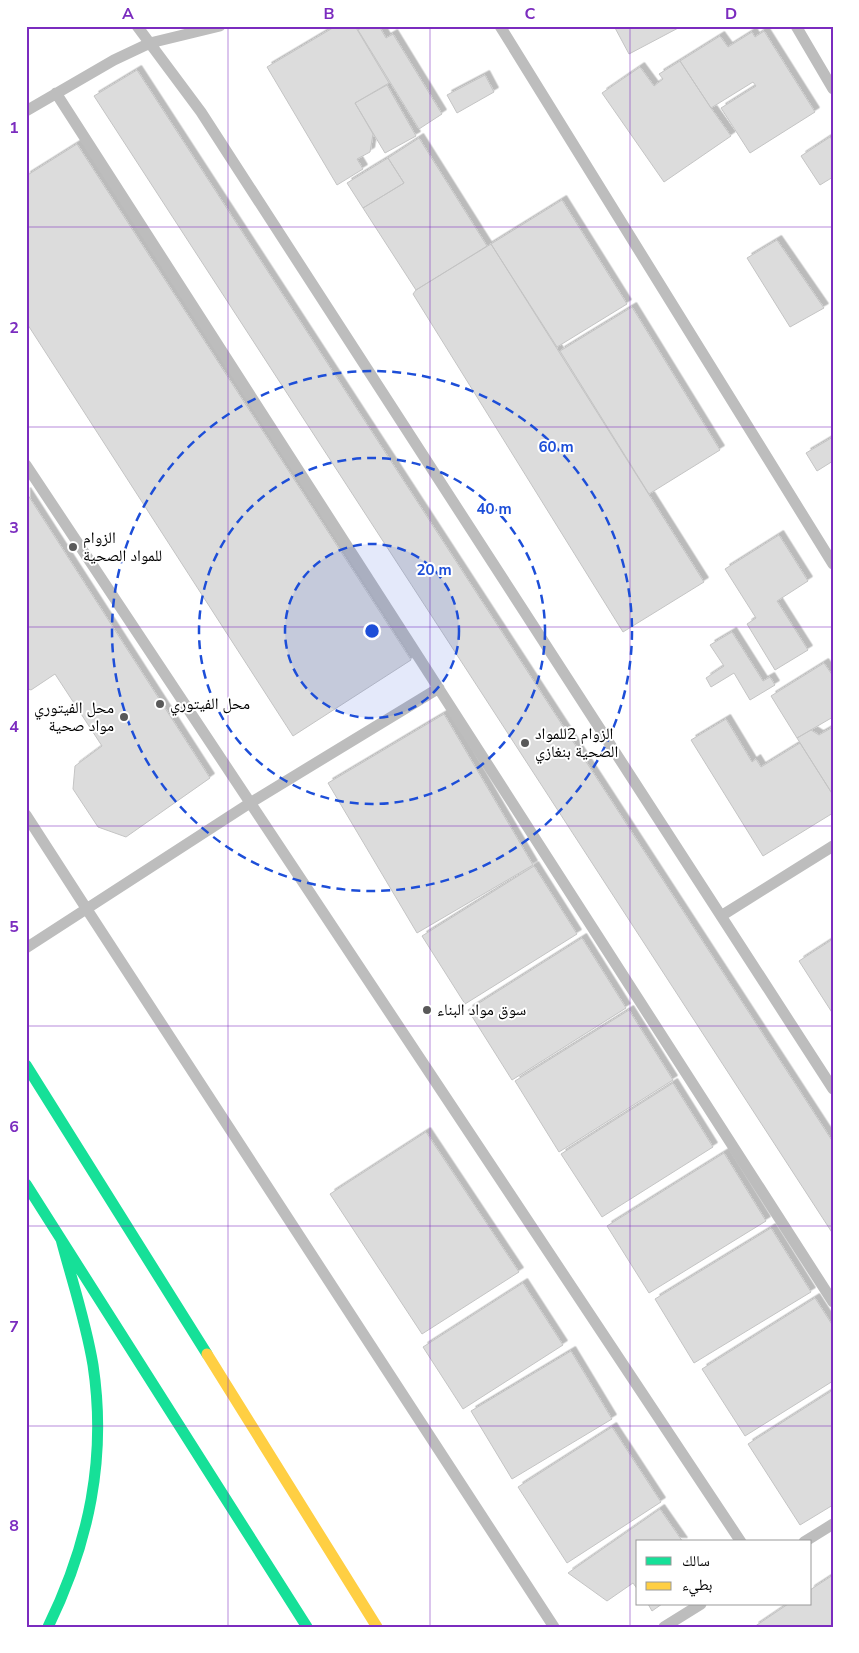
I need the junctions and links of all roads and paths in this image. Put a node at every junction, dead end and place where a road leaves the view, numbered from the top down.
1 (136, 26) edge
2 (220, 26) edge
3 (500, 26) edge
4 (796, 26) edge
5 (150, 44) junction
6 (833, 89) edge
7 (56, 93) junction
8 (26, 111) edge
9 (26, 465) edge
10 (833, 564) edge
11 (439, 688) junction
12 (250, 803) junction
13 (26, 815) edge
14 (833, 846) edge
15 (86, 908) junction
16 (721, 916) junction
17 (26, 948) edge
18 (26, 1065) edge
19 (833, 1089) edge
20 (26, 1184) edge
21 (61, 1239) junction
22 (833, 1302) edge
23 (833, 1524) edge
24 (740, 1540) edge
25 (807, 1540) edge
26 (698, 1606) edge
27 (48, 1627) edge
28 (307, 1627) edge
29 (377, 1627) edge
30 (554, 1627) edge
31 (664, 1627) edge

1 - 5 lane
2 - 5 lane
3 - 10 lane
4 - 6 lane
5 - 7 lane
5 - 16 lane
7 - 8 lane
7 - 11 lane
9 - 12 lane
11 - 12 lane
11 - 22 lane
12 - 15 lane
12 - 24 lane
13 - 15 lane
14 - 16 lane
15 - 17 lane
15 - 30 lane
16 - 19 lane
18 - 29 main road
20 - 21 main road
21 - 27 main road
21 - 28 main road
23 - 25 lane
26 - 31 lane

